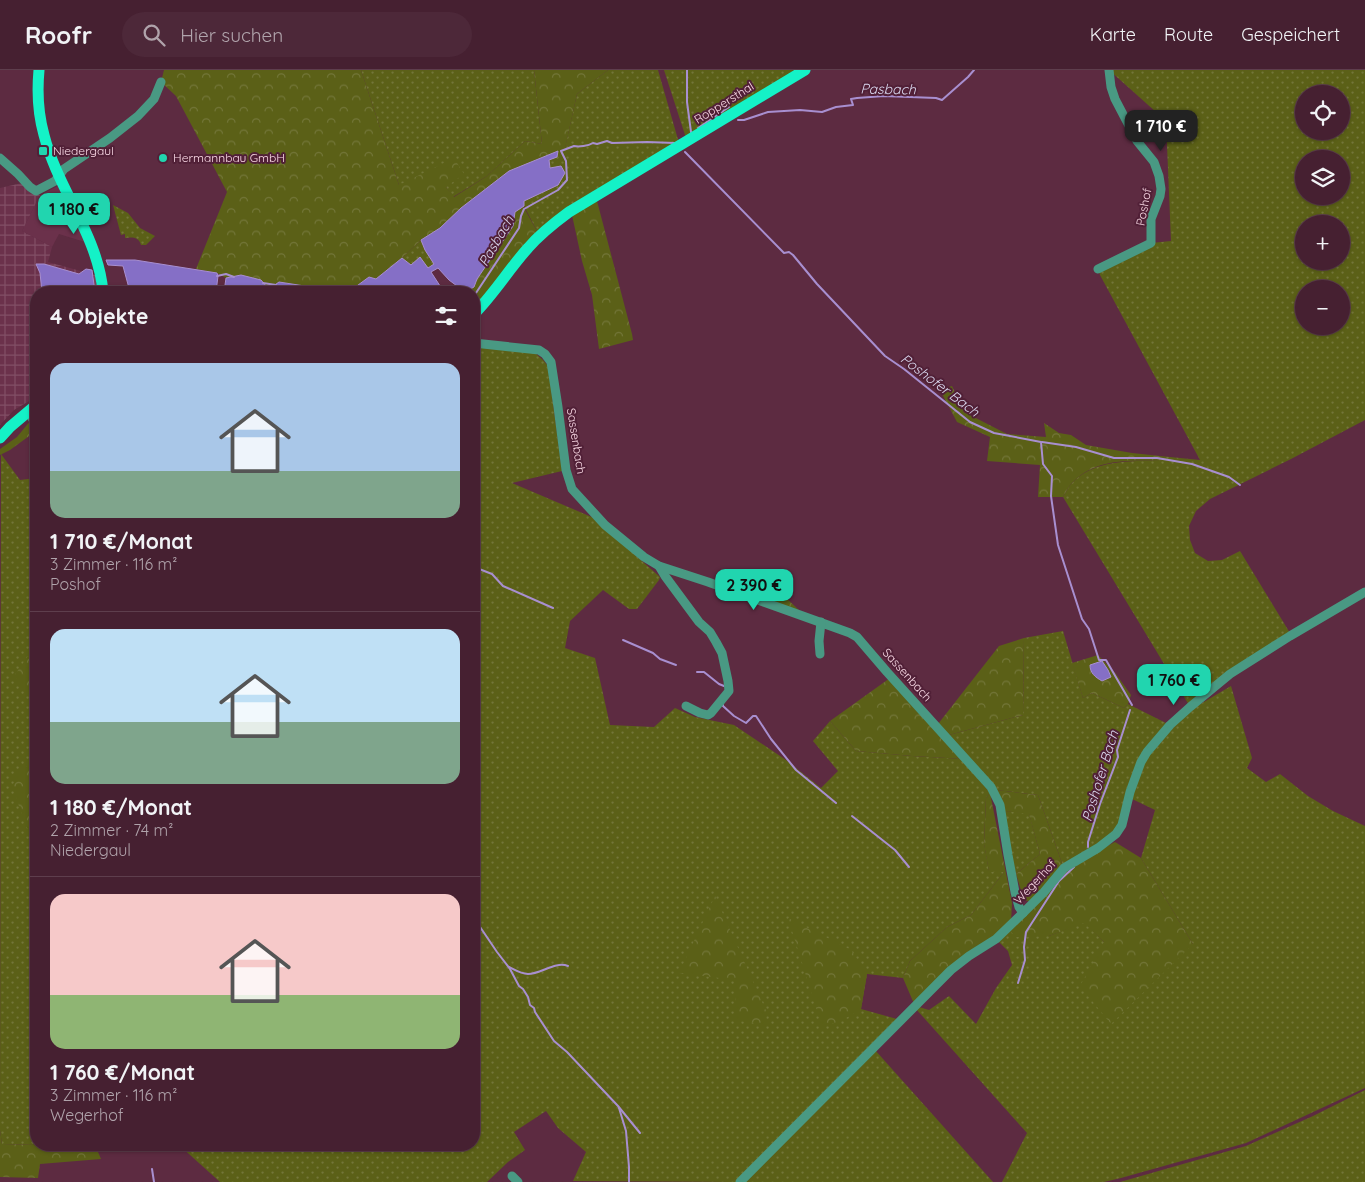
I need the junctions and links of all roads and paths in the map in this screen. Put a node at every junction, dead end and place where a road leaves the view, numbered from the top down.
1 (39, 70) edge
2 (805, 70) edge
3 (1109, 70) edge
4 (161, 82) dead end
5 (0, 158) edge
6 (59, 175) junction
7 (1098, 270) dead end
8 (103, 286) edge
9 (480, 307) edge
10 (480, 344) edge
11 (30, 410) edge
12 (0, 438) edge
13 (660, 566) junction
14 (1365, 592) edge
15 (821, 622) junction
16 (820, 654) dead end
17 (686, 706) dead end
18 (1023, 913) junction
19 (740, 1182) edge

1 - 6 main road
2 - 9 main road, Roppersthal
3 - 7 street, Poshof
4 - 6 street
5 - 6 street
6 - 8 main road
10 - 13 street, Sassenbach
11 - 12 main road
13 - 15 street, Sassenbach
13 - 17 street, Sassenbach
14 - 18 street, Wegerhof
15 - 16 street
15 - 18 street, Sassenbach
18 - 19 street, Wegerhof

